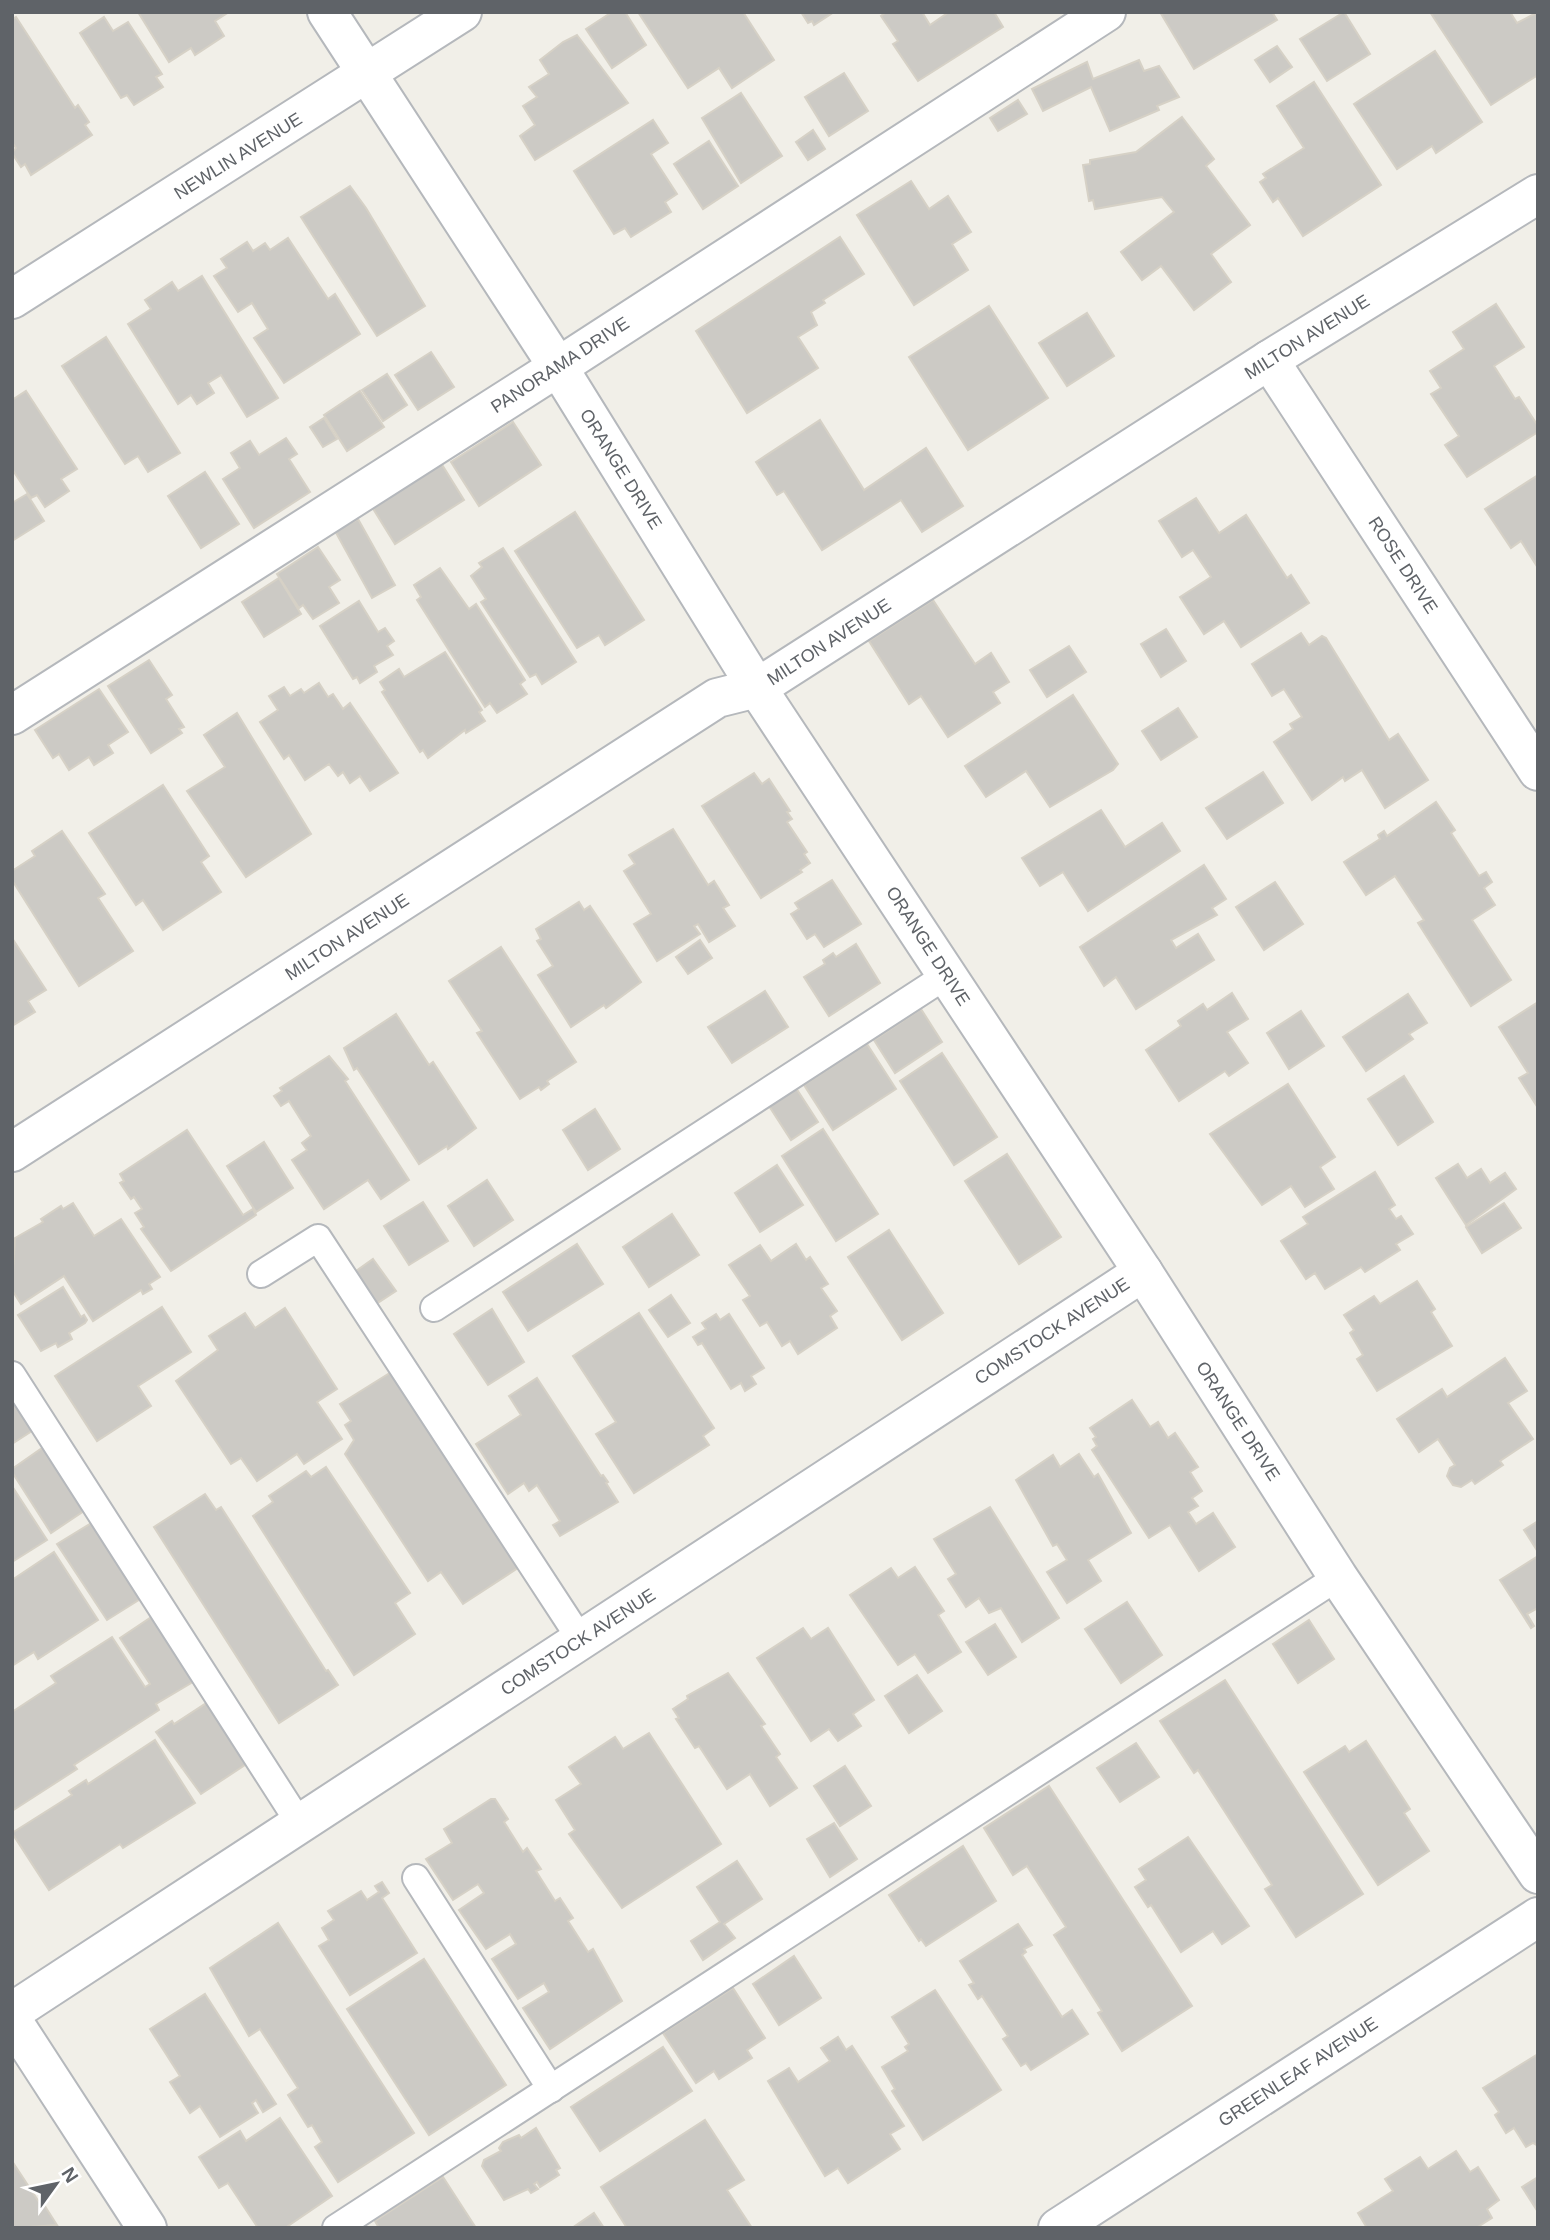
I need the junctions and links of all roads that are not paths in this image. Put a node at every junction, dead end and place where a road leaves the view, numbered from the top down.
1 (327, 12) edge
2 (462, 12) edge
3 (1106, 12) edge
4 (365, 76) junction
5 (1538, 194) edge
6 (12, 299) edge
7 (1269, 360) junction
8 (558, 368) junction
9 (757, 688) junction
10 (12, 715) edge
11 (1538, 771) edge
12 (947, 975) junction
13 (12, 1152) edge
14 (1143, 1272) junction
15 (261, 1275) dead end
16 (434, 1308) dead end
17 (12, 1375) edge
18 (1338, 1577) junction
19 (581, 1640) junction
20 (300, 1824) junction
21 (1538, 1874) edge
22 (415, 1878) dead end
23 (1538, 1917) edge
24 (12, 2012) edge
25 (12, 2020) edge
26 (551, 2088) junction
27 (148, 2228) edge
28 (336, 2228) edge
29 (1058, 2228) edge

1 - 4 street, ORANGE DRIVE
2 - 4 street, NEWLIN AVENUE
3 - 8 street, PANORAMA DRIVE
4 - 6 street, NEWLIN AVENUE
4 - 8 street, ORANGE DRIVE
5 - 7 street, MILTON AVENUE
7 - 9 street, MILTON AVENUE
7 - 11 street, ROSE DRIVE
8 - 9 street, ORANGE DRIVE
8 - 10 street, PANORAMA DRIVE
9 - 12 street, ORANGE DRIVE
9 - 13 street, MILTON AVENUE
12 - 14 street, ORANGE DRIVE
12 - 16 lane
14 - 18 street, ORANGE DRIVE
14 - 19 street, COMSTOCK AVENUE
15 - 19 lane
17 - 20 lane
18 - 21 street, ORANGE DRIVE
18 - 26 lane
19 - 20 street, COMSTOCK AVENUE
20 - 24 street, COMSTOCK AVENUE
22 - 26 lane
23 - 29 street, GREENLEAF AVENUE
25 - 27 street
26 - 28 lane

